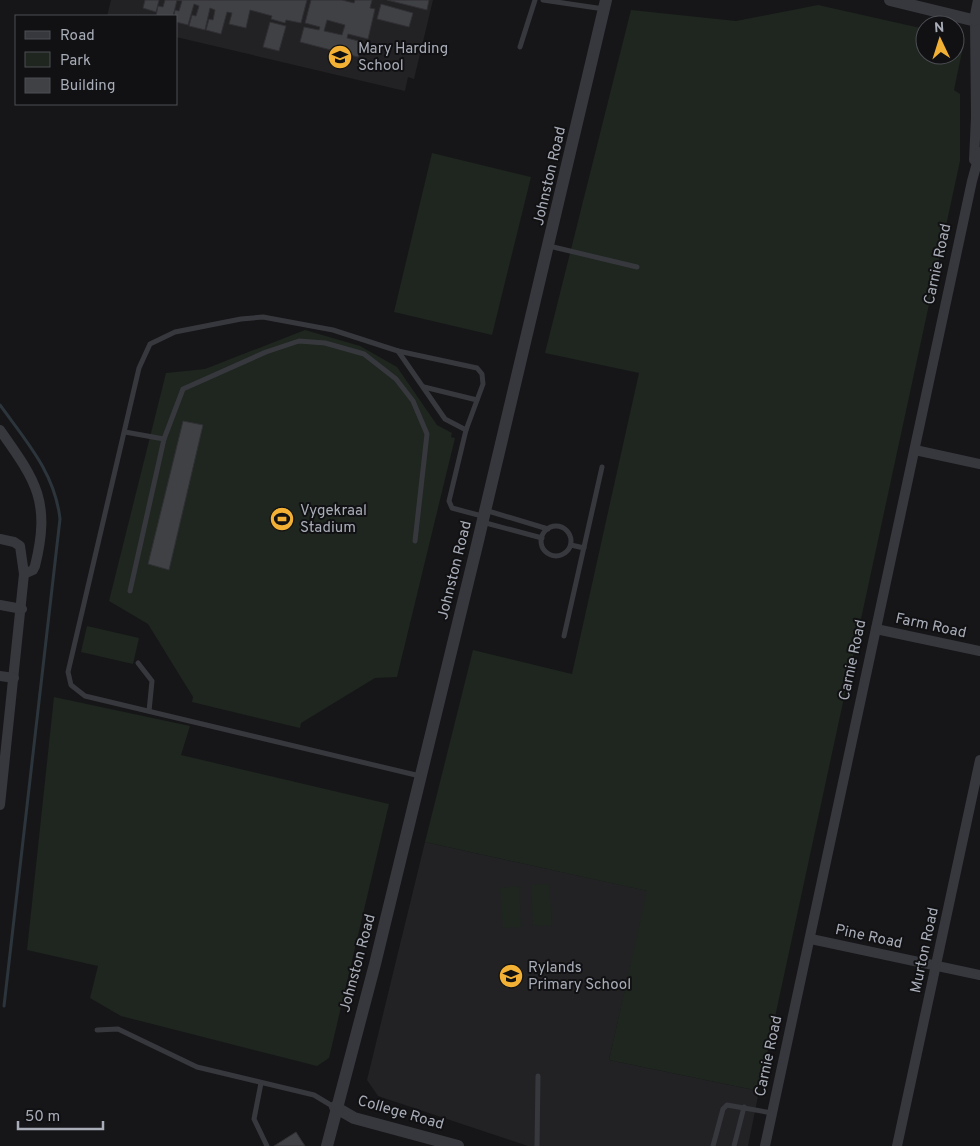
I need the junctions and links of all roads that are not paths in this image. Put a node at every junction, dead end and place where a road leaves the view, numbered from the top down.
1 (535, 0) edge
2 (543, 0) edge
3 (890, 0) edge
4 (979, 0) edge
5 (606, 5) edge
6 (977, 21) edge
7 (520, 47) dead end
8 (980, 152) edge
9 (972, 181) junction
10 (549, 246) junction
11 (637, 267) dead end
12 (398, 350) junction
13 (423, 387) junction
14 (477, 400) junction
15 (0, 430) edge
16 (466, 430) junction
17 (125, 432) junction
18 (164, 439) junction
19 (915, 450) junction
20 (980, 464) edge
21 (602, 467) dead end
22 (483, 516) junction
23 (548, 529) junction
24 (542, 538) junction
25 (0, 539) edge
26 (415, 541) dead end
27 (571, 545) junction
28 (584, 548) junction
29 (24, 574) junction
30 (130, 591) dead end
31 (0, 605) edge
32 (22, 609) junction
33 (876, 629) junction
34 (564, 636) dead end
35 (980, 651) edge
36 (138, 663) dead end
37 (0, 676) edge
38 (14, 678) junction
39 (149, 711) junction
40 (3, 746) edge
41 (980, 760) edge
42 (420, 776) junction
43 (0, 805) edge
44 (811, 938) junction
45 (936, 966) junction
46 (980, 975) edge
47 (97, 1030) dead end
48 (538, 1076) dead end
49 (261, 1083) junction
50 (335, 1107) junction
51 (744, 1107) junction
52 (772, 1113) junction
53 (267, 1146) edge
54 (327, 1146) edge
55 (458, 1146) edge
56 (537, 1146) edge
57 (713, 1146) edge
58 (734, 1146) edge
59 (765, 1146) edge
60 (897, 1146) edge

1 - 7 lane
2 - 5 lane
3 - 6 street
4 - 6 street, Carnie Road
5 - 10 street, Johnston Road
6 - 9 street, Carnie Road
8 - 9 street, Carnie Road
9 - 19 street, Carnie Road
10 - 11 lane
10 - 22 street, Johnston Road
12 - 13 lane
12 - 14 lane
12 - 17 lane
13 - 14 lane
13 - 16 lane
14 - 16 lane
15 - 29 street
16 - 22 lane
17 - 18 lane
17 - 39 lane
18 - 26 lane
18 - 30 lane
19 - 20 street
19 - 33 street, Carnie Road
21 - 28 lane
22 - 23 lane
22 - 24 lane
22 - 42 street, Johnston Road
23 - 24 lane
23 - 27 lane
24 - 27 lane
25 - 29 street
27 - 28 lane
28 - 34 lane
29 - 32 street
31 - 32 street
32 - 38 street
33 - 35 street, Farm Road
33 - 44 street, Carnie Road
36 - 39 lane
37 - 38 street
38 - 40 street
39 - 42 lane
40 - 43 street
41 - 45 street, Murton Road
42 - 50 street, Johnston Road
44 - 45 street, Pine Road
44 - 52 street, Carnie Road
45 - 46 street, Pine Road
45 - 60 street, Murton Road
47 - 49 lane
48 - 56 lane
49 - 50 lane
49 - 53 lane
50 - 54 street, Johnston Road
50 - 55 street, College Road
51 - 52 lane
51 - 57 lane
51 - 58 lane
52 - 59 street, Carnie Road

